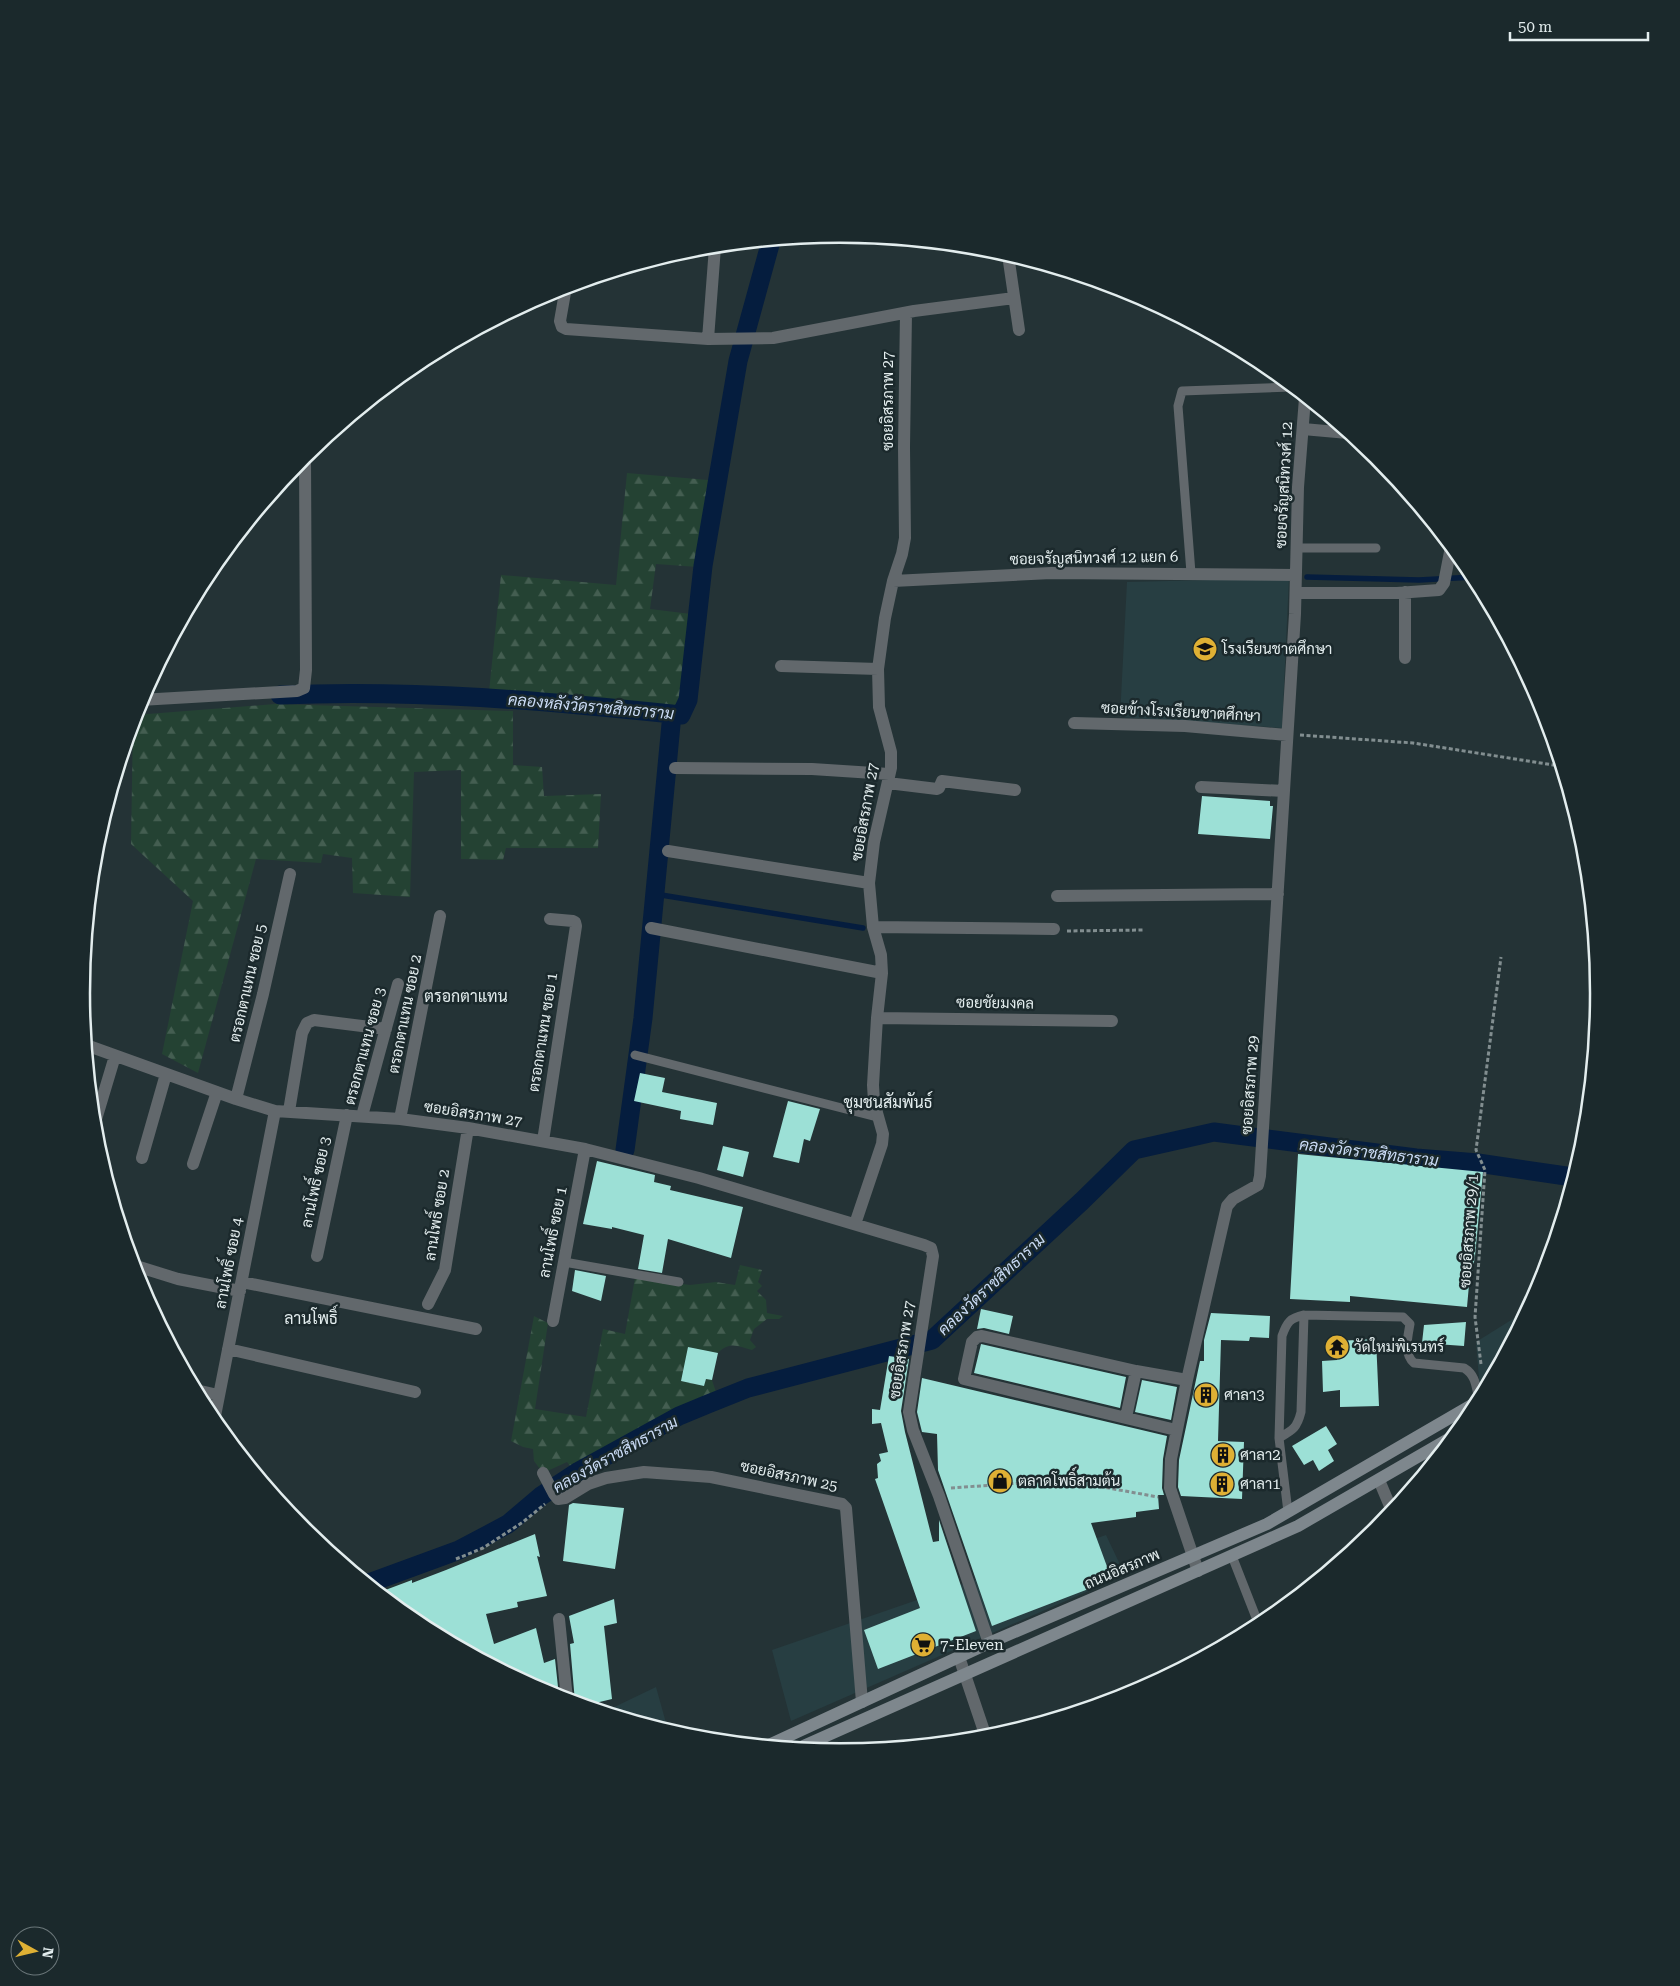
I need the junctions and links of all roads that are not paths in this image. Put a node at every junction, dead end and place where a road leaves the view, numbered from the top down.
1 (714, 254) edge
2 (1009, 263) edge
3 (565, 296) edge
4 (1014, 298) junction
5 (906, 313) junction
6 (1019, 330) dead end
7 (708, 339) junction
8 (1284, 388) edge
9 (1305, 404) edge
10 (1303, 429) junction
11 (1338, 432) edge
12 (305, 468) edge
13 (1296, 548) junction
14 (1376, 548) dead end
15 (1449, 556) edge
16 (1191, 573) junction
17 (1295, 575) junction
18 (893, 581) junction
19 (1405, 592) junction
20 (1296, 593) junction
21 (1405, 658) dead end
22 (781, 666) dead end
23 (878, 669) junction
24 (150, 699) edge
25 (1074, 722) dead end
26 (1287, 734) junction
27 (675, 768) dead end
28 (889, 778) junction
29 (1200, 787) dead end
30 (1015, 790) dead end
31 (1284, 791) junction
32 (668, 851) dead end
33 (290, 874) dead end
34 (869, 883) junction
35 (1278, 894) junction
36 (1057, 896) dead end
37 (440, 916) dead end
38 (550, 919) dead end
39 (651, 928) dead end
40 (873, 928) junction
41 (1054, 929) road end
42 (882, 973) junction
43 (398, 984) dead end
44 (877, 1018) junction
45 (1112, 1021) dead end
46 (386, 1029) junction
47 (92, 1047) edge
48 (634, 1055) dead end
49 (115, 1056) junction
50 (166, 1074) junction
51 (217, 1092) junction
52 (236, 1099) junction
53 (99, 1109) edge
54 (275, 1111) junction
55 (289, 1111) junction
56 (347, 1115) junction
57 (362, 1116) junction
58 (877, 1117) junction
59 (400, 1119) junction
60 (468, 1128) junction
61 (543, 1142) junction
62 (586, 1149) junction
63 (142, 1158) dead end
64 (193, 1164) dead end
65 (855, 1224) junction
66 (317, 1256) dead end
67 (564, 1262) junction
68 (142, 1268) edge
69 (679, 1282) dead end
70 (241, 1287) junction
71 (428, 1304) dead end
72 (1304, 1315) junction
73 (553, 1321) dead end
74 (476, 1328) dead end
75 (228, 1349) junction
76 (1136, 1371) junction
77 (1187, 1380) junction
78 (1476, 1390) edge
79 (205, 1392) edge
80 (415, 1392) dead end
81 (218, 1395) junction
82 (1465, 1409) edge
83 (216, 1410) edge
84 (1126, 1418) junction
85 (1176, 1430) junction
86 (1279, 1438) junction
87 (1439, 1445) edge
88 (543, 1472) dead end
89 (1379, 1480) junction
90 (1389, 1504) edge
91 (1288, 1512) junction
92 (1232, 1556) junction
93 (1193, 1557) junction
94 (1198, 1571) junction
95 (1256, 1618) edge
96 (559, 1619) dead end
97 (989, 1643) junction
98 (959, 1657) junction
99 (966, 1675) junction
100 (565, 1691) edge
101 (862, 1702) junction
102 (983, 1729) edge
103 (780, 1740) edge
104 (813, 1742) edge

1 - 7 street
2 - 4 street
3 - 7 street
4 - 5 street
4 - 6 street
5 - 7 street
5 - 18 street, ซอยอิสรภาพ 27
8 - 16 lane
9 - 10 street, ซอยจรัญสนิทวงศ์ 12
10 - 11 street
10 - 13 street, ซอยจรัญสนิทวงศ์ 12
12 - 24 street
13 - 14 lane
13 - 17 street, ซอยจรัญสนิทวงศ์ 12
15 - 19 street
16 - 17 street, ซอยจรัญสนิทวงศ์ 12 แยก 6
16 - 18 street, ซอยจรัญสนิทวงศ์ 12 แยก 6
17 - 20 street, ซอยอิสรภาพ 29
18 - 23 street, ซอยอิสรภาพ 27
19 - 20 street
19 - 21 street
20 - 26 street, ซอยอิสรภาพ 29
22 - 23 street
23 - 28 street, ซอยอิสรภาพ 27
25 - 26 street, ซอยข้างโรงเรียนชาตศึกษา
26 - 31 street, ซอยอิสรภาพ 29
27 - 28 street
28 - 30 street
28 - 34 street, ซอยอิสรภาพ 27
29 - 31 street
31 - 35 street, ซอยอิสรภาพ 29
32 - 34 street
33 - 52 street, ตรอกตาแทน ซอย 5
34 - 40 street, ซอยอิสรภาพ 27
35 - 36 street
35 - 77 street, ซอยอิสรภาพ 29
37 - 59 street, ตรอกตาแทน ซอย 2
38 - 61 street, ตรอกตาแทน ซอย 1
39 - 42 street
40 - 41 street
40 - 42 street, ซอยอิสรภาพ 27
42 - 44 street, ซอยอิสรภาพ 27
43 - 46 street, ตรอกตาแทน ซอย 3
44 - 45 street, ซอยชัยมงคล
44 - 58 street, ซอยอิสรภาพ 27
46 - 55 street
46 - 57 street, ตรอกตาแทน ซอย 3
47 - 49 street, ซอยอิสรภาพ 27
48 - 58 lane
49 - 50 street, ซอยอิสรภาพ 27
49 - 53 street
50 - 51 street, ซอยอิสรภาพ 27
50 - 63 street
51 - 52 street, ซอยอิสรภาพ 27
51 - 64 street
52 - 54 street, ซอยอิสรภาพ 27
54 - 55 street, ซอยอิสรภาพ 27
54 - 70 street, ลานโพธิ์ ซอย 4
55 - 56 street, ซอยอิสรภาพ 27
56 - 57 street, ซอยอิสรภาพ 27
56 - 66 street, ลานโพธิ์ ซอย 3
57 - 59 street, ซอยอิสรภาพ 27
58 - 65 street, ซอยอิสรภาพ 27
59 - 60 street, ซอยอิสรภาพ 27
60 - 61 street, ซอยอิสรภาพ 27
60 - 71 street, ลานโพธิ์ ซอย 2
61 - 62 street, ซอยอิสรภาพ 27
62 - 65 street, ซอยอิสรภาพ 27
62 - 67 street, ลานโพธิ์ ซอย 1
65 - 97 street, ซอยอิสรภาพ 27
67 - 69 lane
67 - 73 street, ลานโพธิ์ ซอย 1
68 - 70 street
70 - 74 street
70 - 75 street, ลานโพธิ์ ซอย 4
72 - 78 lane
72 - 86 lane
72 - 86 lane
75 - 80 street
75 - 81 street, ลานโพธิ์ ซอย 4
76 - 77 street
76 - 84 street
76 - 84 street
77 - 85 street, ซอยอิสรภาพ 29
79 - 81 street
81 - 83 street, ลานโพธิ์ ซอย 4
82 - 91 main road, ถนนอิสรภาพ
84 - 85 street
85 - 93 street, ซอยอิสรภาพ 29
86 - 91 lane
87 - 89 main road
88 - 101 street, ซอยอิสรภาพ 25
89 - 90 street
89 - 92 main road
91 - 93 main road, ถนนอิสรภาพ
92 - 94 main road
92 - 95 lane
93 - 94 street, ซอยอิสรภาพ 29
93 - 97 main road, ถนนอิสรภาพ
94 - 99 main road
96 - 100 street
97 - 98 main road, ถนนอิสรภาพ
98 - 99 street
98 - 101 main road, ถนนอิสรภาพ
99 - 102 street
99 - 104 main road
101 - 103 main road, ถนนอิสรภาพ

